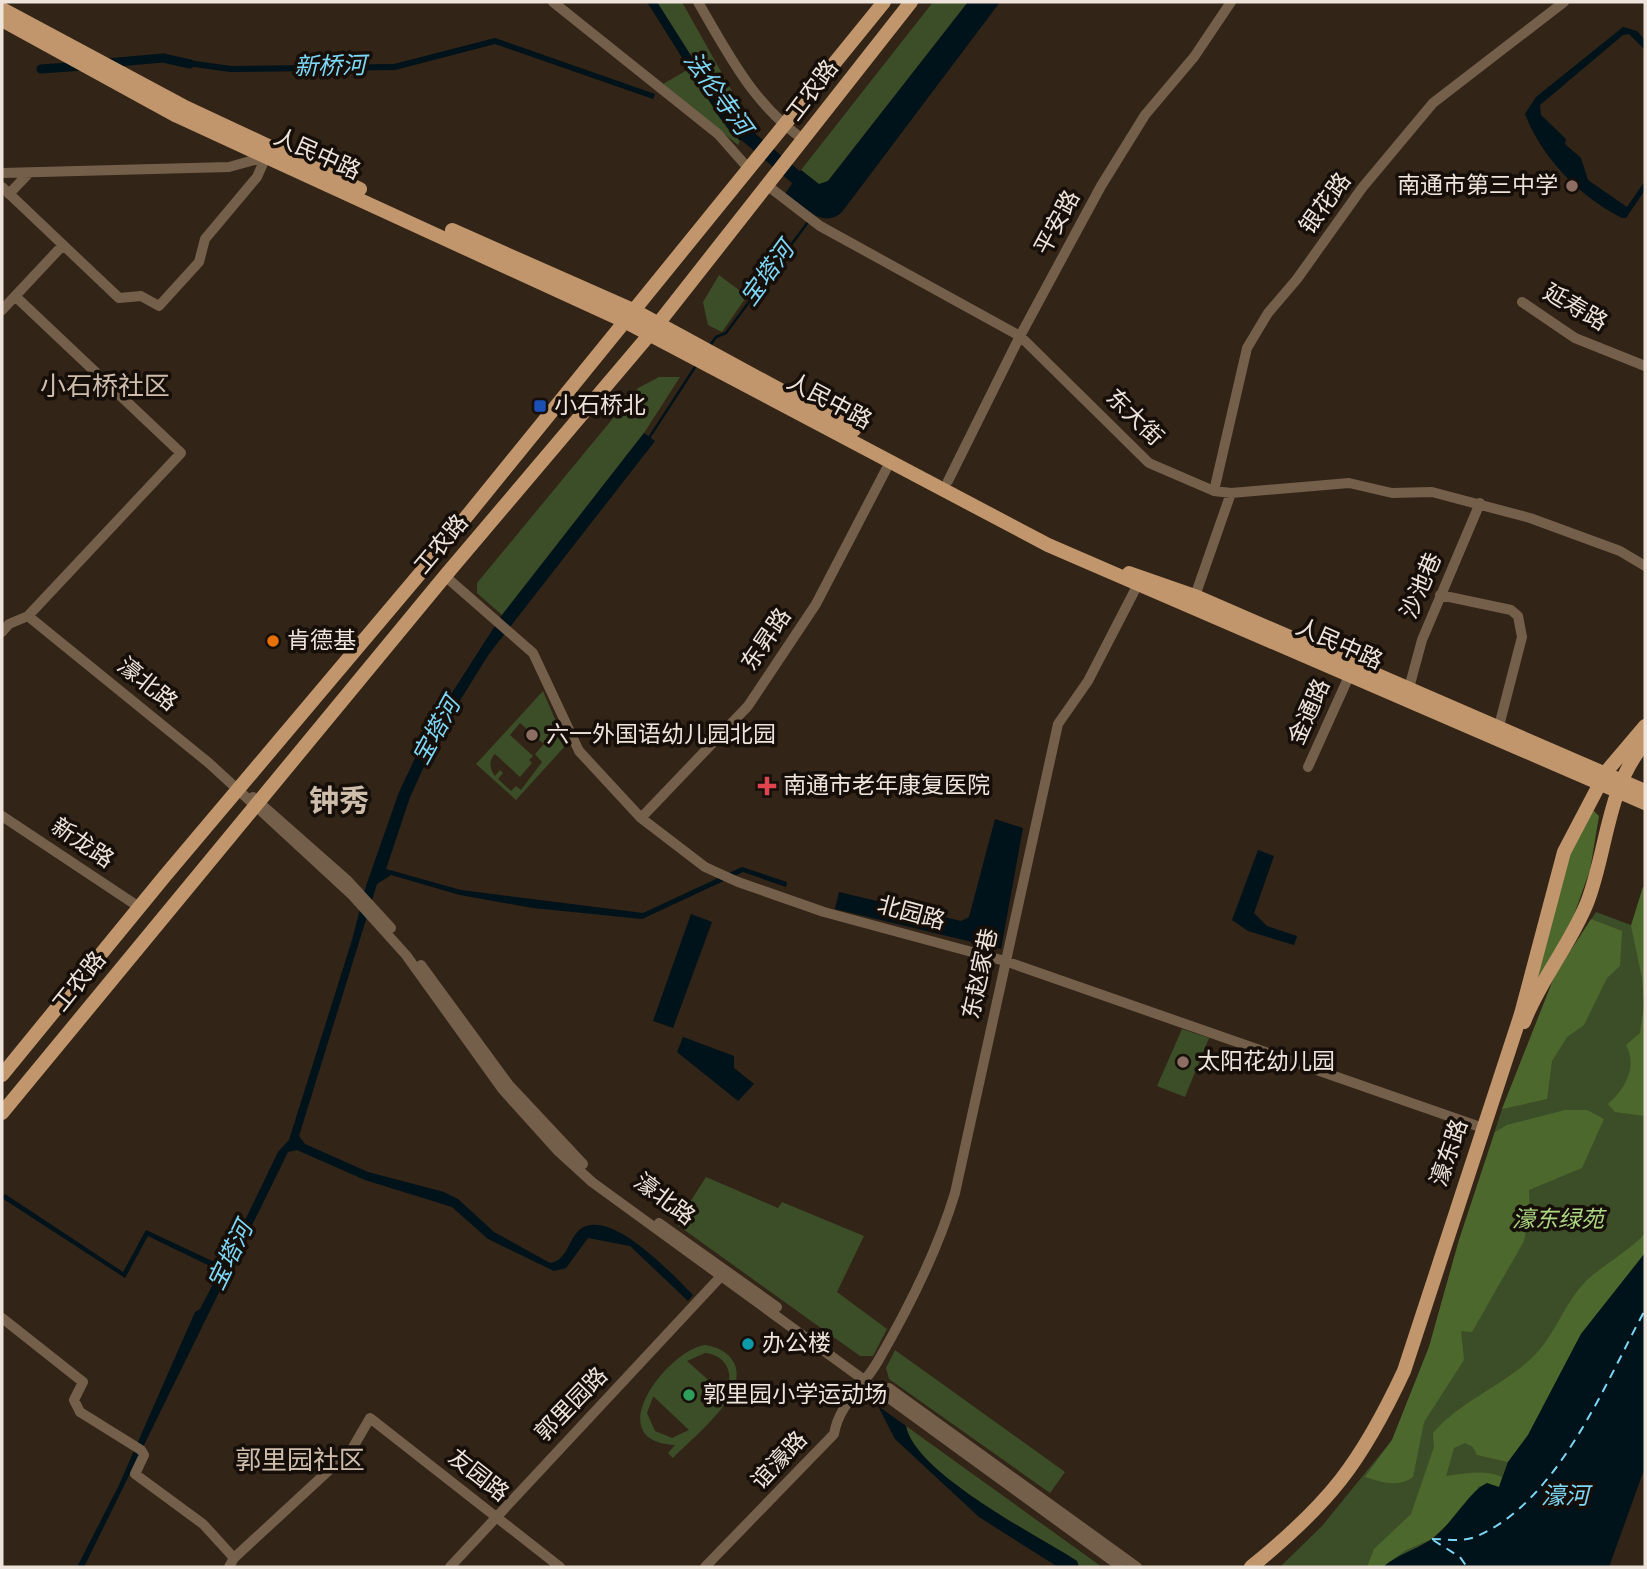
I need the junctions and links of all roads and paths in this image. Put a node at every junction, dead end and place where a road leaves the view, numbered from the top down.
1 (553, 2) edge
2 (698, 2) edge
3 (884, 2) edge
4 (911, 2) edge
5 (1231, 2) edge
6 (1564, 2) edge
7 (2, 9) edge
8 (2, 20) edge
9 (783, 126) junction
10 (804, 140) junction
11 (268, 152) junction
12 (752, 164) junction
13 (2, 173) edge
14 (28, 174) junction
15 (771, 183) junction
16 (5, 191) edge
17 (63, 245) junction
18 (15, 296) junction
19 (1522, 302) dead end
20 (2, 310) edge
21 (630, 316) junction
22 (654, 329) junction
23 (1020, 336) junction
24 (713, 361) junction
25 (1645, 366) edge
26 (891, 460) junction
27 (948, 481) junction
28 (1214, 491) junction
29 (1231, 493) junction
30 (1480, 503) junction
31 (1645, 566) edge
32 (445, 576) junction
33 (1137, 586) junction
34 (1440, 595) junction
35 (1195, 596) junction
36 (28, 615) junction
37 (2, 632) edge
38 (1350, 674) junction
39 (1409, 688) junction
40 (1499, 726) junction
41 (1645, 726) edge
42 (1645, 743) edge
43 (1308, 767) dead end
44 (1603, 777) junction
45 (1622, 786) junction
46 (239, 789) junction
47 (1645, 790) edge
48 (1645, 803) edge
49 (258, 805) junction
50 (2, 816) edge
51 (641, 818) junction
52 (139, 907) junction
53 (1005, 961) junction
54 (2, 1075) edge
55 (2, 1113) edge
56 (1483, 1128) junction
57 (723, 1274) junction
58 (2, 1318) edge
59 (867, 1377) junction
60 (496, 1518) junction
61 (232, 1563) edge
62 (450, 1567) edge
63 (560, 1567) edge
64 (705, 1567) edge
65 (1121, 1567) edge
66 (1137, 1567) edge
67 (1251, 1567) edge
68 (1266, 1567) edge

1 - 12 street
2 - 9 street
3 - 9 main road, 工农路
4 - 10 main road, 工农路
5 - 23 street, 平安路
6 - 28 street, 银花路
7 - 11 main road, 人民中路
8 - 11 main road, 人民中路
9 - 10 street
9 - 12 main road, 工农路
10 - 15 main road, 工农路
11 - 14 street
11 - 17 street
11 - 21 main road, 人民中路
12 - 21 main road, 工农路
13 - 14 street
14 - 16 street
15 - 22 main road, 工农路
15 - 23 street, 东大街
16 - 17 street
17 - 18 street
18 - 20 street
18 - 36 street
19 - 25 street, 延寿路
21 - 22 main road, 人民中路
21 - 46 main road, 工农路
22 - 24 main road, 人民中路
22 - 32 main road, 工农路
23 - 27 street, 平安路
23 - 28 street, 东大街
24 - 26 main road, 人民中路
24 - 27 main road, 人民中路
26 - 33 main road, 人民中路
26 - 51 street, 东昇路
27 - 35 main road, 人民中路
28 - 29 street, 东大街
29 - 30 street, 东大街
29 - 35 street
30 - 31 street, 东大街
30 - 34 street, 沙池巷
32 - 49 main road, 工农路
32 - 51 street, 北园路
33 - 38 main road, 人民中路
33 - 53 street, 东赵家巷
34 - 39 street, 沙池巷
34 - 40 street
35 - 39 main road, 人民中路
36 - 37 street
36 - 46 street, 濠北路
38 - 43 street, 金通路
38 - 44 main road, 人民中路
39 - 40 main road, 人民中路
40 - 44 main road, 人民中路
41 - 44 main road, 濠东路
42 - 45 main road, 濠东路
44 - 45 main road, 人民中路
44 - 56 main road, 濠东路
45 - 47 main road, 人民中路
45 - 48 main road, 人民中路
45 - 68 main road, 濠东路
46 - 49 street, 濠北路
46 - 52 main road, 工农路
49 - 55 main road, 工农路
49 - 57 street, 濠北路
50 - 52 street, 新龙路
51 - 53 street, 北园路
52 - 54 main road, 工农路
53 - 56 street, 北园路
53 - 59 street, 东赵家巷
56 - 67 main road, 濠东路
57 - 59 street, 濠北路
57 - 60 street, 郭里园路
58 - 61 street
59 - 64 street, 谊濠路
59 - 65 street, 濠北路
59 - 66 street, 濠北路
60 - 61 street, 友园路
60 - 62 street, 郭里园路
60 - 63 street, 友园路

